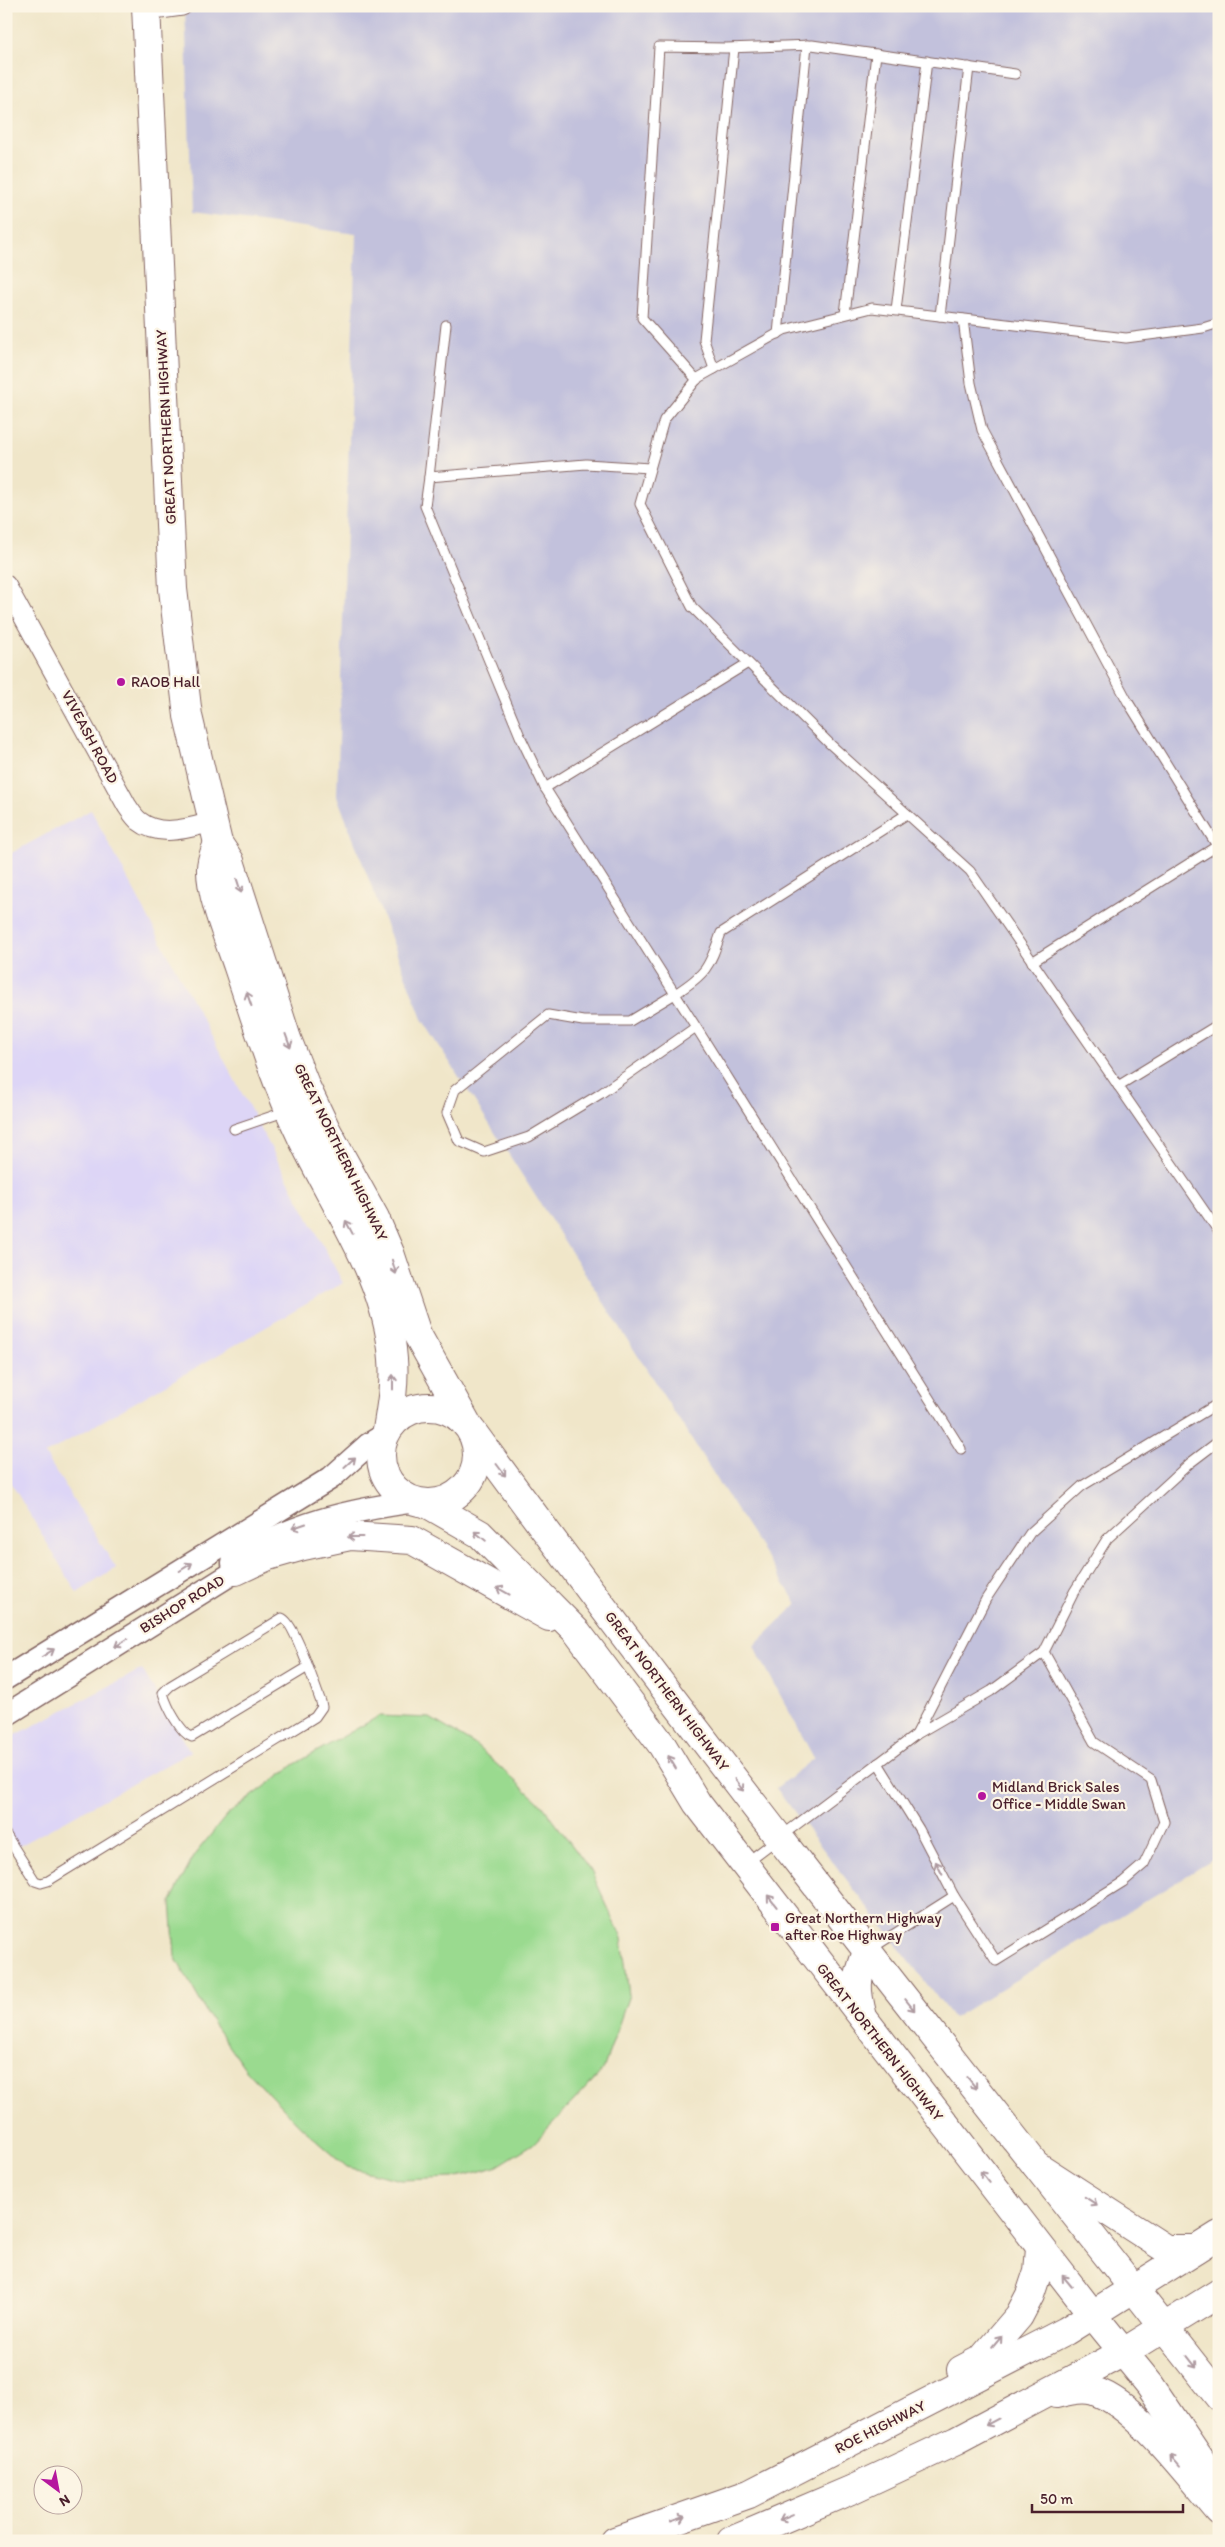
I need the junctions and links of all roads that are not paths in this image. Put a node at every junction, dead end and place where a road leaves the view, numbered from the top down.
1 (182, 6) edge
2 (146, 9) edge
3 (807, 45) junction
4 (734, 48) junction
5 (876, 54) junction
6 (927, 61) junction
7 (969, 67) junction
8 (1015, 74) dead end
9 (896, 310) junction
10 (845, 314) junction
11 (940, 316) junction
12 (963, 318) junction
13 (1219, 323) edge
14 (446, 325) dead end
15 (778, 334) junction
16 (714, 369) junction
17 (697, 380) junction
18 (650, 468) junction
19 (429, 477) junction
20 (6, 585) edge
21 (748, 662) junction
22 (545, 788) junction
23 (907, 814) junction
24 (215, 833) junction
25 (1218, 848) edge
26 (1032, 962) junction
27 (675, 994) junction
28 (1219, 1024) edge
29 (696, 1027) junction
30 (1118, 1086) junction
31 (302, 1106) junction
32 (234, 1129) dead end
33 (1217, 1226) edge
34 (1219, 1403) edge
35 (470, 1429) junction
36 (387, 1432) junction
37 (1219, 1441) edge
38 (961, 1449) dead end
39 (420, 1502) junction
40 (236, 1570) junction
41 (576, 1632) junction
42 (1044, 1652) junction
43 (308, 1667) junction
44 (6, 1678) edge
45 (6, 1715) edge
46 (917, 1734) junction
47 (878, 1763) junction
48 (6, 1835) edge
49 (779, 1838) junction
50 (744, 1865) junction
51 (954, 1896) junction
52 (867, 1952) junction
53 (865, 2023) junction
54 (1036, 2165) junction
55 (1208, 2242) edge
56 (1040, 2249) junction
57 (1133, 2288) junction
58 (1219, 2293) edge
59 (1093, 2315) junction
60 (1164, 2328) junction
61 (1124, 2352) junction
62 (1219, 2360) edge
63 (1219, 2375) edge
64 (1219, 2397) edge
65 (1035, 2399) junction
66 (1219, 2486) edge
67 (749, 2494) junction
68 (1219, 2511) edge
69 (615, 2541) edge
70 (731, 2541) edge

1 - 2 street
2 - 24 main road, GREAT NORTHERN HIGHWAY
3 - 4 lane
3 - 5 lane
3 - 15 lane
4 - 16 lane
4 - 17 lane
5 - 6 lane
5 - 10 lane
6 - 7 lane
6 - 9 lane
7 - 8 lane
7 - 11 lane
9 - 10 lane
9 - 11 lane
10 - 15 lane
11 - 12 lane
12 - 13 lane
12 - 25 lane
14 - 19 lane
15 - 16 lane
16 - 17 lane
17 - 18 lane
18 - 19 lane
18 - 21 lane
19 - 22 lane
20 - 24 street, VIVEASH ROAD
21 - 22 lane
21 - 23 lane
22 - 27 lane
23 - 26 lane
23 - 27 lane
24 - 31 main road, GREAT NORTHERN HIGHWAY
25 - 26 lane
26 - 30 lane
27 - 29 lane
27 - 29 lane
28 - 30 lane
29 - 38 lane
30 - 33 lane
31 - 32 lane
31 -> 35 main road, GREAT NORTHERN HIGHWAY
36 -> 31 main road, GREAT NORTHERN HIGHWAY
34 - 46 lane
35 - 36 main road
35 - 39 main road
35 -> 49 main road, GREAT NORTHERN HIGHWAY
36 - 39 main road
44 -> 36 street, BISHOP ROAD
37 - 42 lane
39 -> 40 street, BISHOP ROAD
41 -> 39 main road, GREAT NORTHERN HIGHWAY
41 -> 40 main road
40 -> 45 street, BISHOP ROAD
50 -> 41 main road, GREAT NORTHERN HIGHWAY
42 - 46 lane
42 - 51 lane
43 - 43 lane
43 - 48 lane
46 - 47 lane
47 - 49 lane
51 -> 47 lane
49 - 50 lane
49 - 52 main road, GREAT NORTHERN HIGHWAY
53 -> 50 main road, GREAT NORTHERN HIGHWAY
51 - 52 lane
52 - 53 main road
52 -> 54 main road, GREAT NORTHERN HIGHWAY
56 -> 53 main road, GREAT NORTHERN HIGHWAY
54 -> 55 main road
54 - 57 main road, GREAT NORTHERN HIGHWAY
55 - 57 main road, ROE HIGHWAY
59 -> 56 main road, GREAT NORTHERN HIGHWAY
67 -> 56 main road
57 - 59 main road, ROE HIGHWAY
57 - 60 main road, GREAT NORTHERN HIGHWAY
58 - 60 main road
59 - 61 main road, GREAT NORTHERN HIGHWAY
59 - 67 main road, ROE HIGHWAY
60 - 61 main road
60 -> 64 main road, GREAT NORTHERN HIGHWAY
61 - 65 main road
61 - 66 main road, GREAT NORTHERN HIGHWAY
62 - 63 main road
68 -> 65 main road
65 -> 70 main road
69 -> 67 main road, ROE HIGHWAY

